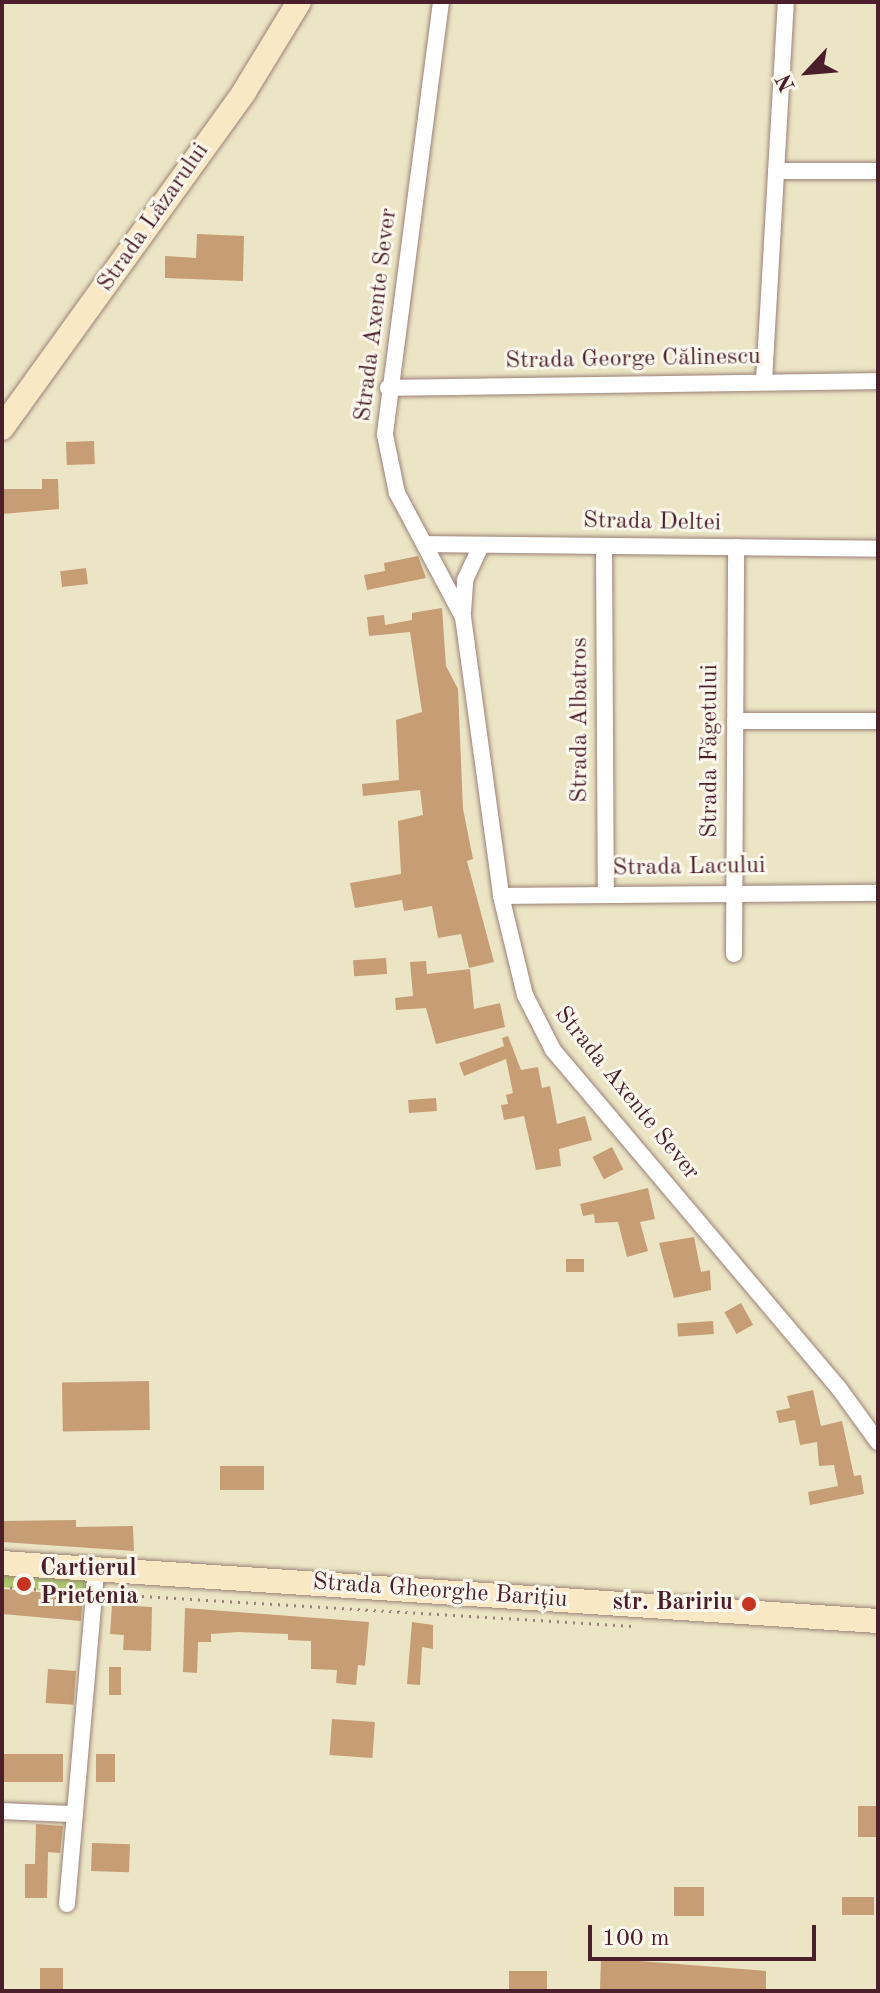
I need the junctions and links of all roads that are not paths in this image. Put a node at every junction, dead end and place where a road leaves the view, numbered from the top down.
1 (299, 2) edge
2 (441, 2) edge
3 (786, 2) edge
4 (776, 171) junction
5 (878, 171) edge
6 (764, 381) junction
7 (878, 381) edge
8 (388, 388) junction
9 (2, 428) edge
10 (426, 544) junction
11 (481, 545) junction
12 (604, 546) junction
13 (736, 547) junction
14 (878, 549) edge
15 (463, 617) junction
16 (735, 721) junction
17 (878, 721) edge
18 (734, 891) junction
19 (606, 893) junction
20 (878, 893) edge
21 (501, 896) junction
22 (734, 954) dead end
23 (878, 1442) edge
24 (2, 1563) edge
25 (95, 1581) junction
26 (878, 1621) edge
27 (2, 1811) edge
28 (75, 1814) junction
29 (67, 1904) dead end

1 - 9 main road, Strada Lăzarului
2 - 8 street, Strada Axente Sever
3 - 4 street
4 - 5 street
4 - 6 street
6 - 7 street, Strada George Călinescu
6 - 8 street, Strada George Călinescu
8 - 10 street, Strada Axente Sever
10 - 11 street, Strada Deltei
10 - 15 street, Strada Axente Sever
11 - 12 street, Strada Deltei
11 - 15 street, Strada Axente Sever
12 - 13 street, Strada Deltei
12 - 19 street, Strada Albatros
13 - 14 street, Strada Deltei
13 - 16 street, Strada Făgetului
15 - 21 street, Strada Axente Sever
16 - 17 street
16 - 18 street, Strada Făgetului
18 - 19 street, Strada Lacului
18 - 20 street, Strada Lacului
18 - 22 street, Strada Făgetului
19 - 21 street, Strada Lacului
21 - 23 street, Strada Axente Sever
24 - 25 main road, Strada Gheorghe Barițiu
25 - 26 main road, Strada Gheorghe Barițiu
25 - 28 street
27 - 28 street
28 - 29 street

